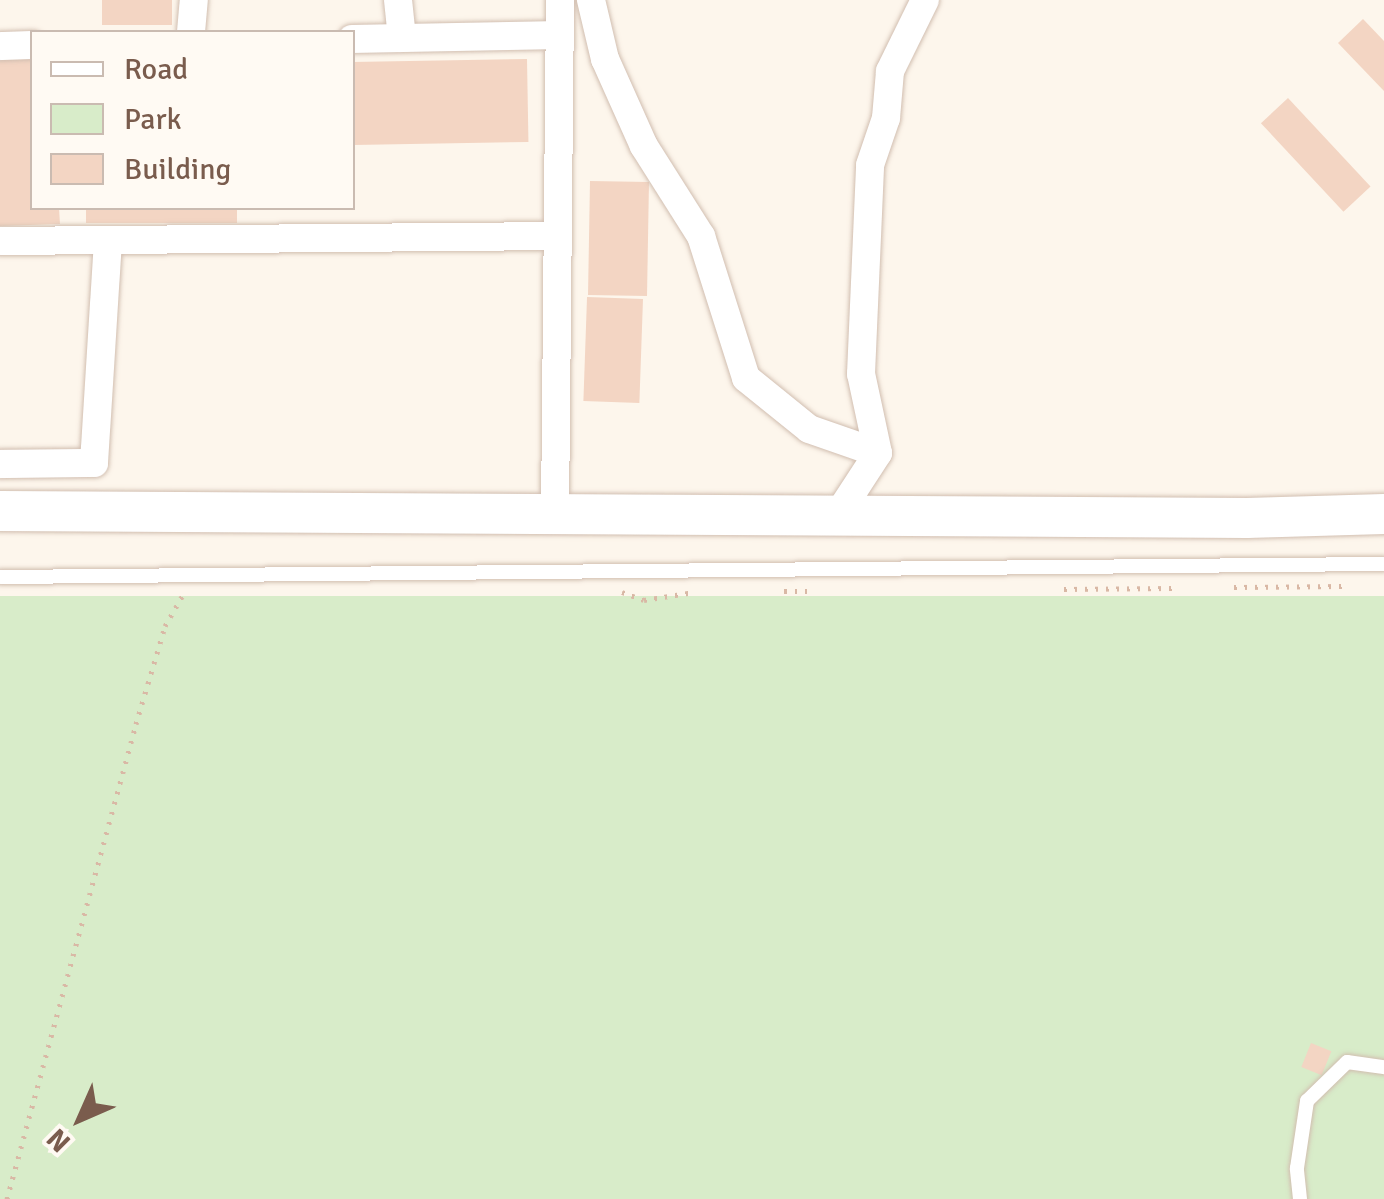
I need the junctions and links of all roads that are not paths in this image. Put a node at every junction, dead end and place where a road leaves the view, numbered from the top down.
1 (194, 0) edge
2 (398, 0) edge
3 (560, 0) edge
4 (591, 0) edge
5 (925, 0) edge
6 (191, 30) edge
7 (560, 35) junction
8 (402, 38) junction
9 (355, 39) edge
10 (30, 45) edge
11 (0, 46) edge
12 (558, 236) junction
13 (108, 240) junction
14 (0, 241) edge
15 (878, 453) junction
16 (0, 464) edge
17 (0, 511) edge
18 (555, 514) junction
19 (1384, 514) edge
20 (837, 516) junction
21 (1384, 564) edge
22 (0, 577) edge
23 (1384, 1066) edge
24 (1300, 1199) edge

1 - 6 street
2 - 8 street
3 - 7 street
4 - 15 street
5 - 15 street
7 - 8 street
7 - 12 street
8 - 9 street
10 - 11 street
12 - 13 street
12 - 18 street
13 - 14 street
13 - 16 street
15 - 20 street
17 - 18 main road
18 - 20 main road
19 - 20 main road
21 - 22 lane
23 - 24 lane

